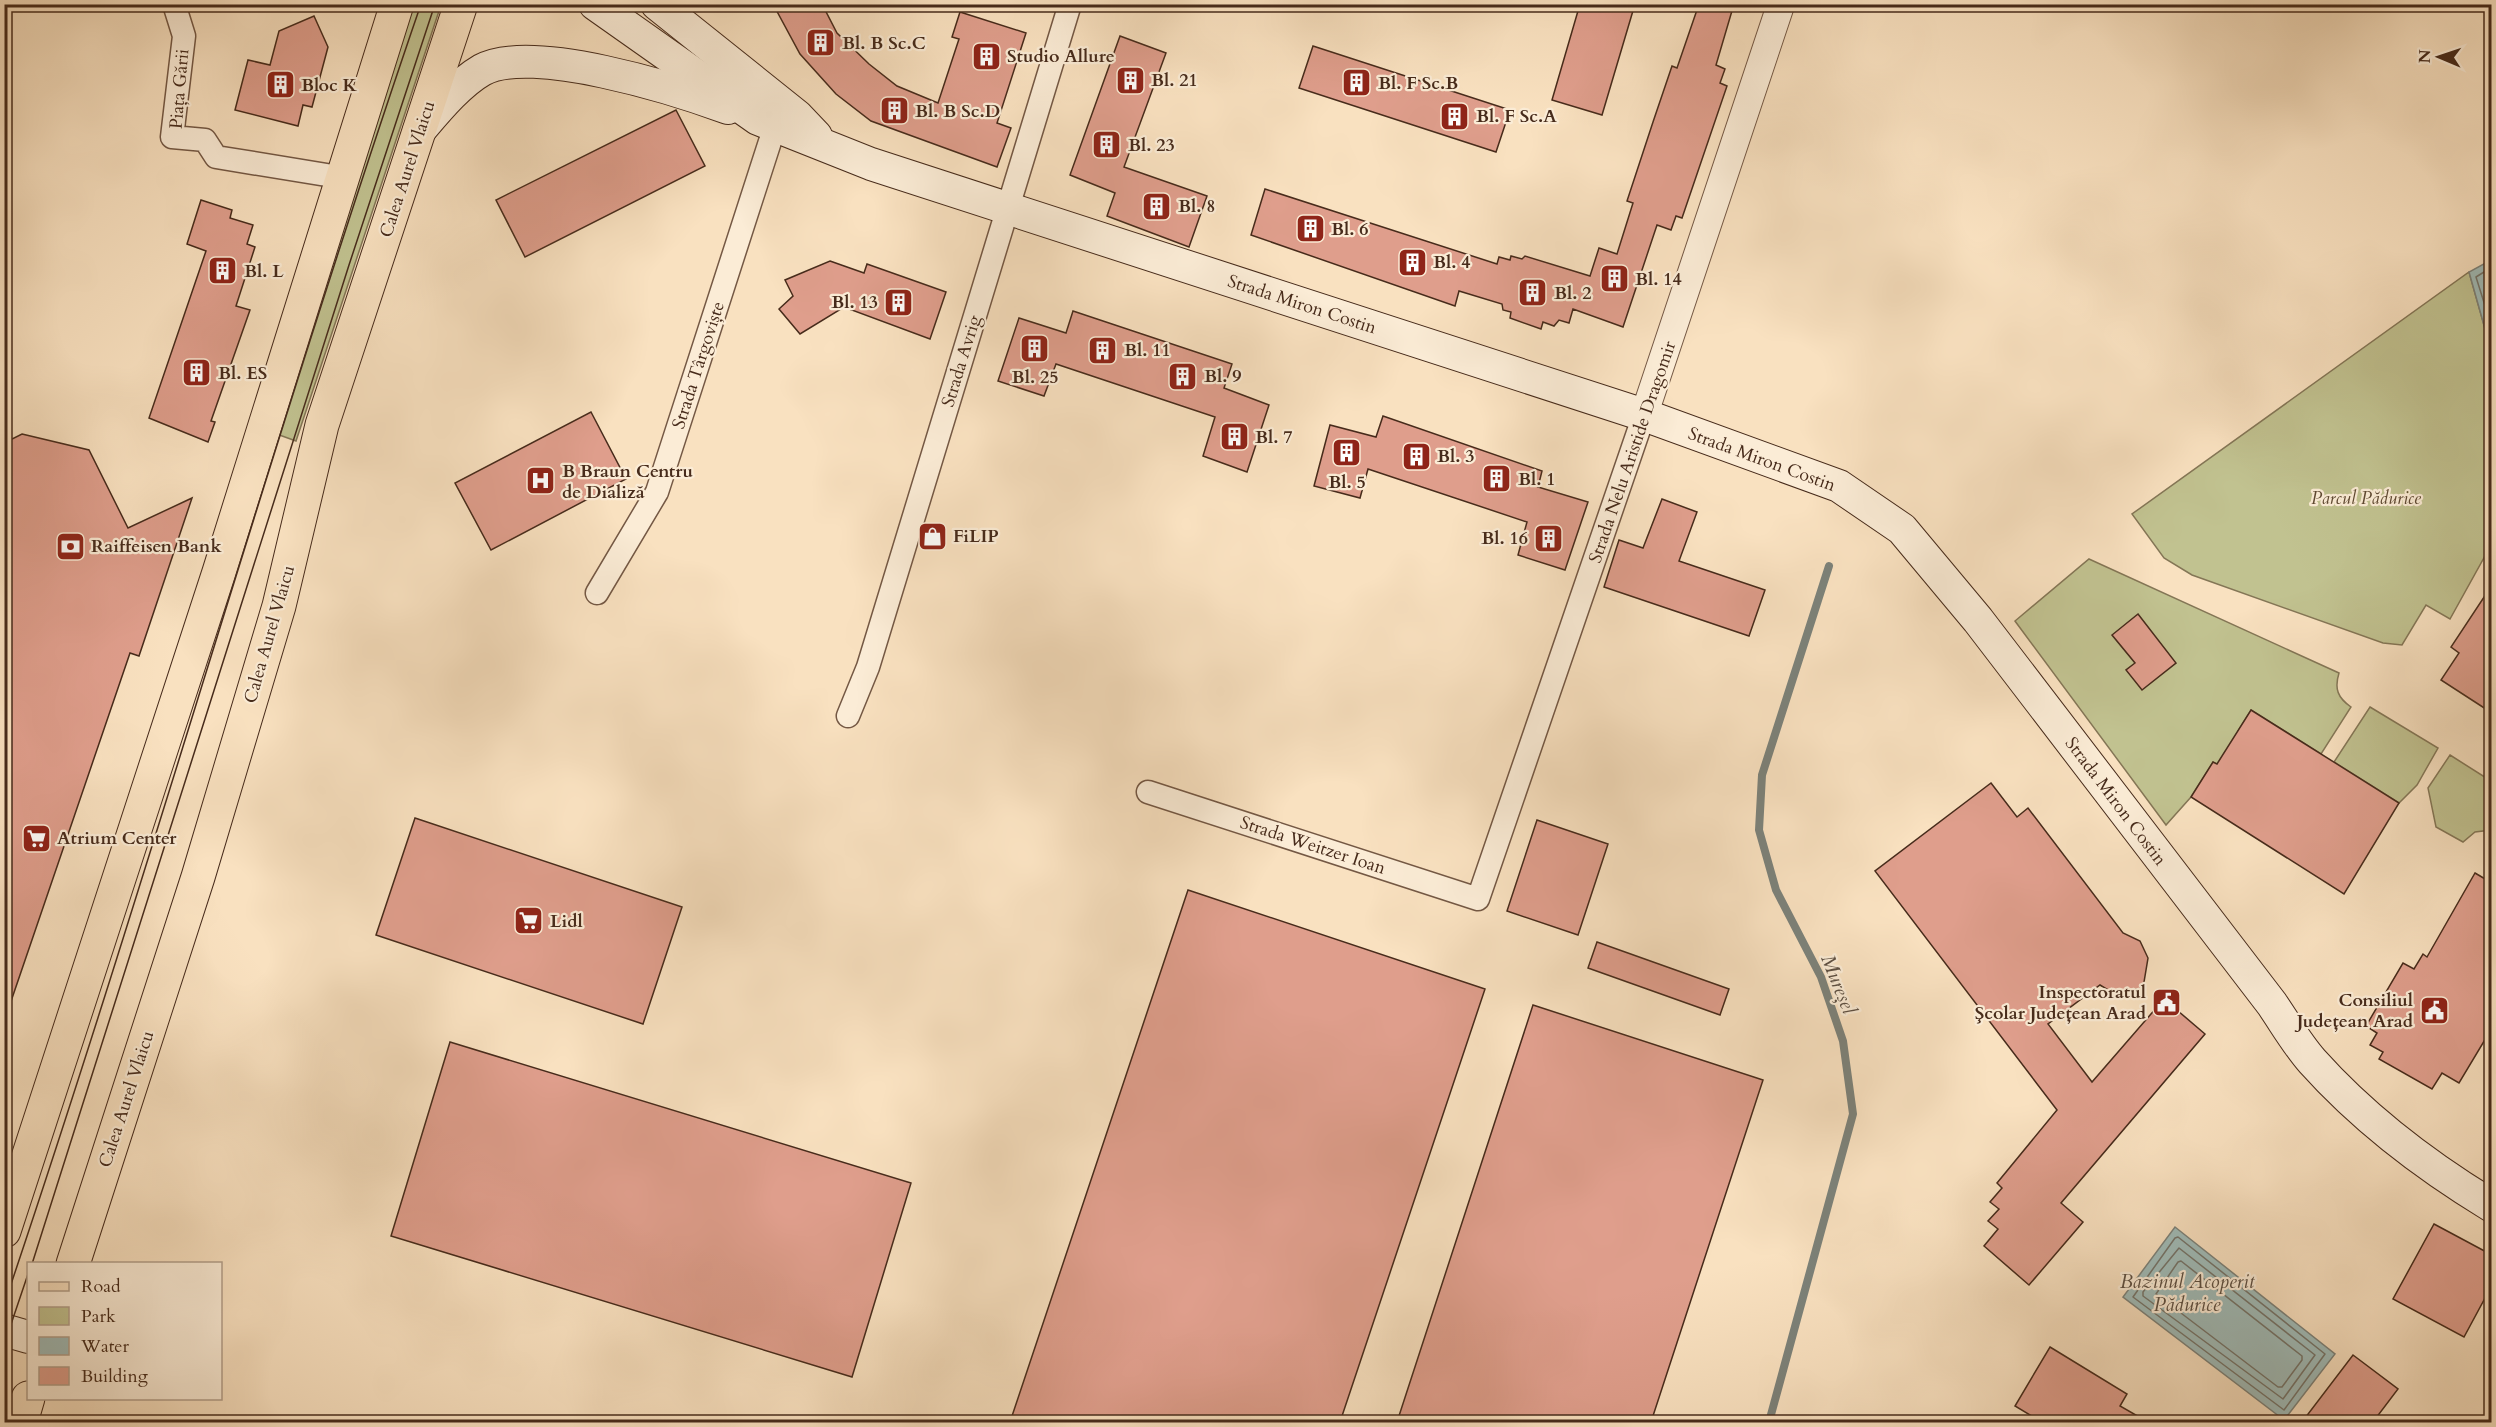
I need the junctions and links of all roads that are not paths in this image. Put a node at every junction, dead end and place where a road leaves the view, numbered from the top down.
1 (174, 4) edge
2 (398, 4) edge
3 (462, 4) edge
4 (595, 4) edge
5 (657, 4) edge
6 (1070, 4) edge
7 (1782, 4) edge
8 (767, 122) junction
9 (419, 131) junction
10 (824, 145) junction
11 (345, 178) junction
12 (1006, 209) junction
13 (1644, 415) junction
14 (597, 593) dead end
15 (848, 716) dead end
16 (1148, 792) dead end
17 (1478, 899) joint
18 (2492, 1206) edge
19 (4, 1231) edge
20 (73, 1262) edge
21 (4, 1330) edge
22 (27, 1337) edge
23 (27, 1400) edge
24 (21, 1422) edge

1 - 11 street, Piața Gării
2 - 11 main road
3 - 9 main road, Calea Aurel Vlaicu
4 - 8 main road, Strada Miron Costin
5 - 10 main road, Strada Miron Costin
6 - 12 street, Strada Avrig
7 - 13 street, Strada Nelu Aristide Dragomir
8 - 9 main road
8 - 10 main road, Strada Miron Costin
8 - 14 street, Strada Târgoviște
9 - 20 main road, Calea Aurel Vlaicu
10 - 12 main road, Strada Miron Costin
11 - 19 main road
12 - 13 main road, Strada Miron Costin
12 - 15 street, Strada Avrig
13 - 17 street, Strada Nelu Aristide Dragomir
13 - 18 main road, Strada Miron Costin
16 - 17 street, Strada Weitzer Ioan
21 - 22 main road
23 - 24 main road

